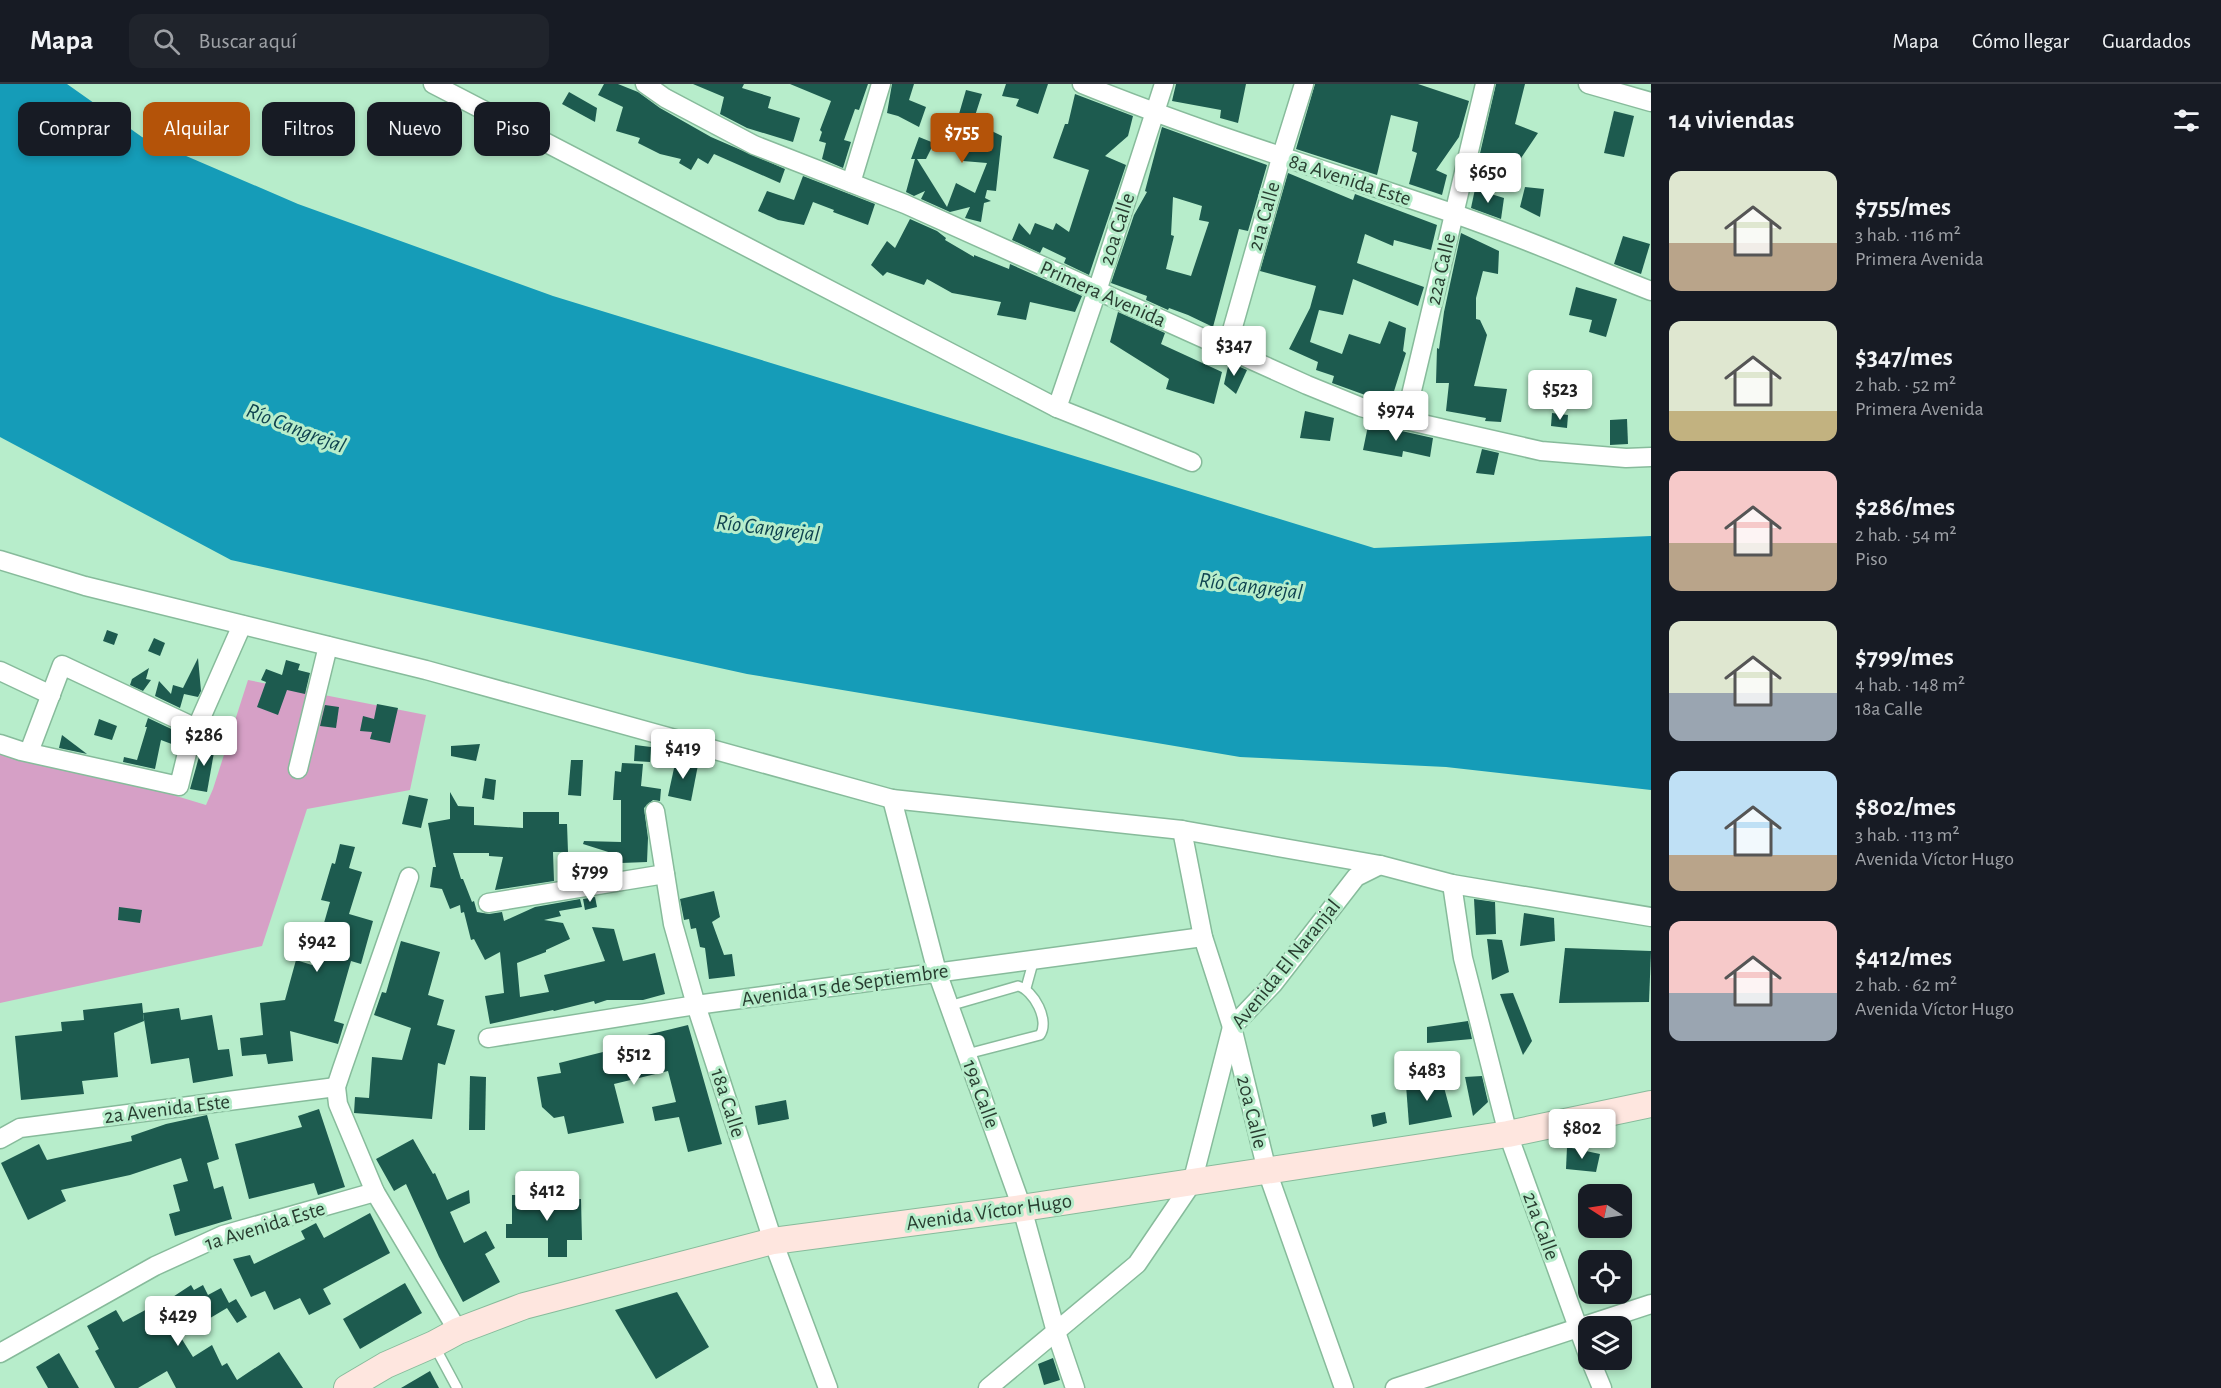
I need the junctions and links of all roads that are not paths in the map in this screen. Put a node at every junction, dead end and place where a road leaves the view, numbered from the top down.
1 (433, 84) edge
2 (645, 84) edge
3 (881, 84) edge
4 (1082, 84) edge
5 (1164, 84) edge
6 (1304, 84) edge
7 (1485, 84) edge
8 (1588, 84) edge
9 (1651, 102) edge
10 (1155, 113) junction
11 (1281, 158) junction
12 (851, 183) junction
13 (1454, 214) junction
14 (1097, 291) junction
15 (1651, 291) edge
16 (1227, 348) junction
17 (1057, 408) junction
18 (1405, 420) junction
19 (1651, 457) edge
20 (1192, 462) dead end
21 (0, 560) edge
22 (242, 624) junction
23 (328, 646) junction
24 (0, 671) edge
25 (51, 695) junction
26 (196, 728) junction
27 (0, 744) edge
28 (29, 752) junction
29 (298, 769) dead end
30 (892, 799) junction
31 (655, 811) dead end
32 (1182, 830) junction
33 (1380, 865) junction
34 (665, 874) junction
35 (409, 877) dead end
36 (1452, 884) junction
37 (488, 903) dead end
38 (1651, 917) edge
39 (1203, 937) junction
40 (1034, 959) junction
41 (937, 972) junction
42 (1026, 988) junction
43 (696, 1005) junction
44 (949, 1006) junction
45 (1232, 1027) junction
46 (488, 1038) dead end
47 (967, 1054) junction
48 (336, 1087) junction
49 (1651, 1104) edge
50 (1508, 1134) junction
51 (0, 1139) edge
52 (1267, 1171) junction
53 (1192, 1183) junction
54 (375, 1192) junction
55 (1022, 1208) junction
56 (773, 1241) junction
57 (1651, 1304) edge
58 (1613, 1316) edge
59 (1578, 1327) joint
60 (458, 1331) junction
61 (1056, 1332) junction
62 (434, 1344) junction
63 (0, 1353) edge
64 (1595, 1370) edge
65 (822, 1385) edge
66 (347, 1388) edge
67 (458, 1388) edge
68 (988, 1388) edge
69 (1074, 1388) edge
70 (1344, 1388) edge
71 (1395, 1388) edge
72 (1602, 1388) edge

1 - 17 street
2 - 12 street, Primera Avenida
3 - 12 street
4 - 10 street, 8a Avenida Este
5 - 10 street, 20a Calle
6 - 11 street, 21a Calle
7 - 13 street, 22a Calle
8 - 9 street
10 - 11 street, 8a Avenida Este
10 - 14 street, 20a Calle
11 - 13 street, 8a Avenida Este
11 - 16 street, 21a Calle
12 - 14 street, Primera Avenida
13 - 15 street, 8a Avenida Este
13 - 18 street, 22a Calle
14 - 16 street, Primera Avenida
14 - 17 street, 20a Calle
16 - 18 street, Primera Avenida
17 - 20 street
18 - 19 street, Primera Avenida
21 - 22 street
22 - 23 street
22 - 26 street
23 - 29 street
23 - 30 street
24 - 25 street
25 - 26 street
25 - 28 street
26 - 28 street
27 - 28 street
30 - 32 street
30 - 41 street, 19a Calle
31 - 34 street, 18a Calle
32 - 33 street
32 - 39 street, 20a Calle
33 - 36 street
33 - 45 street, Avenida El Naranjal
34 - 37 street
34 - 43 street, 18a Calle
35 - 48 street
36 - 38 street
36 - 50 street, 21a Calle
39 - 40 street, Avenida 15 de Septiembre
39 - 45 street, 20a Calle
40 - 41 street, Avenida 15 de Septiembre
40 - 42 lane
41 - 43 street, Avenida 15 de Septiembre
41 - 44 street, 19a Calle
42 - 44 lane
42 - 47 lane
43 - 46 street, Avenida 15 de Septiembre
43 - 56 street, 18a Calle
44 - 47 street, 19a Calle
45 - 52 street, 20a Calle
45 - 53 street, Avenida El Naranjal
47 - 55 street, 19a Calle
48 - 51 street, 2a Avenida Este
48 - 54 street
49 - 50 street, Avenida Víctor Hugo
50 - 52 street, Avenida Víctor Hugo
50 - 59 street, 21a Calle
52 - 53 street, Avenida Víctor Hugo
52 - 70 street, 20a Calle
53 - 55 street, Avenida Víctor Hugo
53 - 61 street, Avenida El Naranjal
54 - 60 street
54 - 63 street, 1a Avenida Este
55 - 56 street, Avenida Víctor Hugo
55 - 61 street, 19a Calle
56 - 60 street, Avenida Víctor Hugo
56 - 65 street, 18a Calle
57 - 58 street
59 - 71 street
60 - 62 street, Avenida Víctor Hugo
61 - 68 street, Avenida El Naranjal
61 - 69 street, 19a Calle
62 - 66 street, Avenida Víctor Hugo
62 - 67 lane
64 - 72 street

